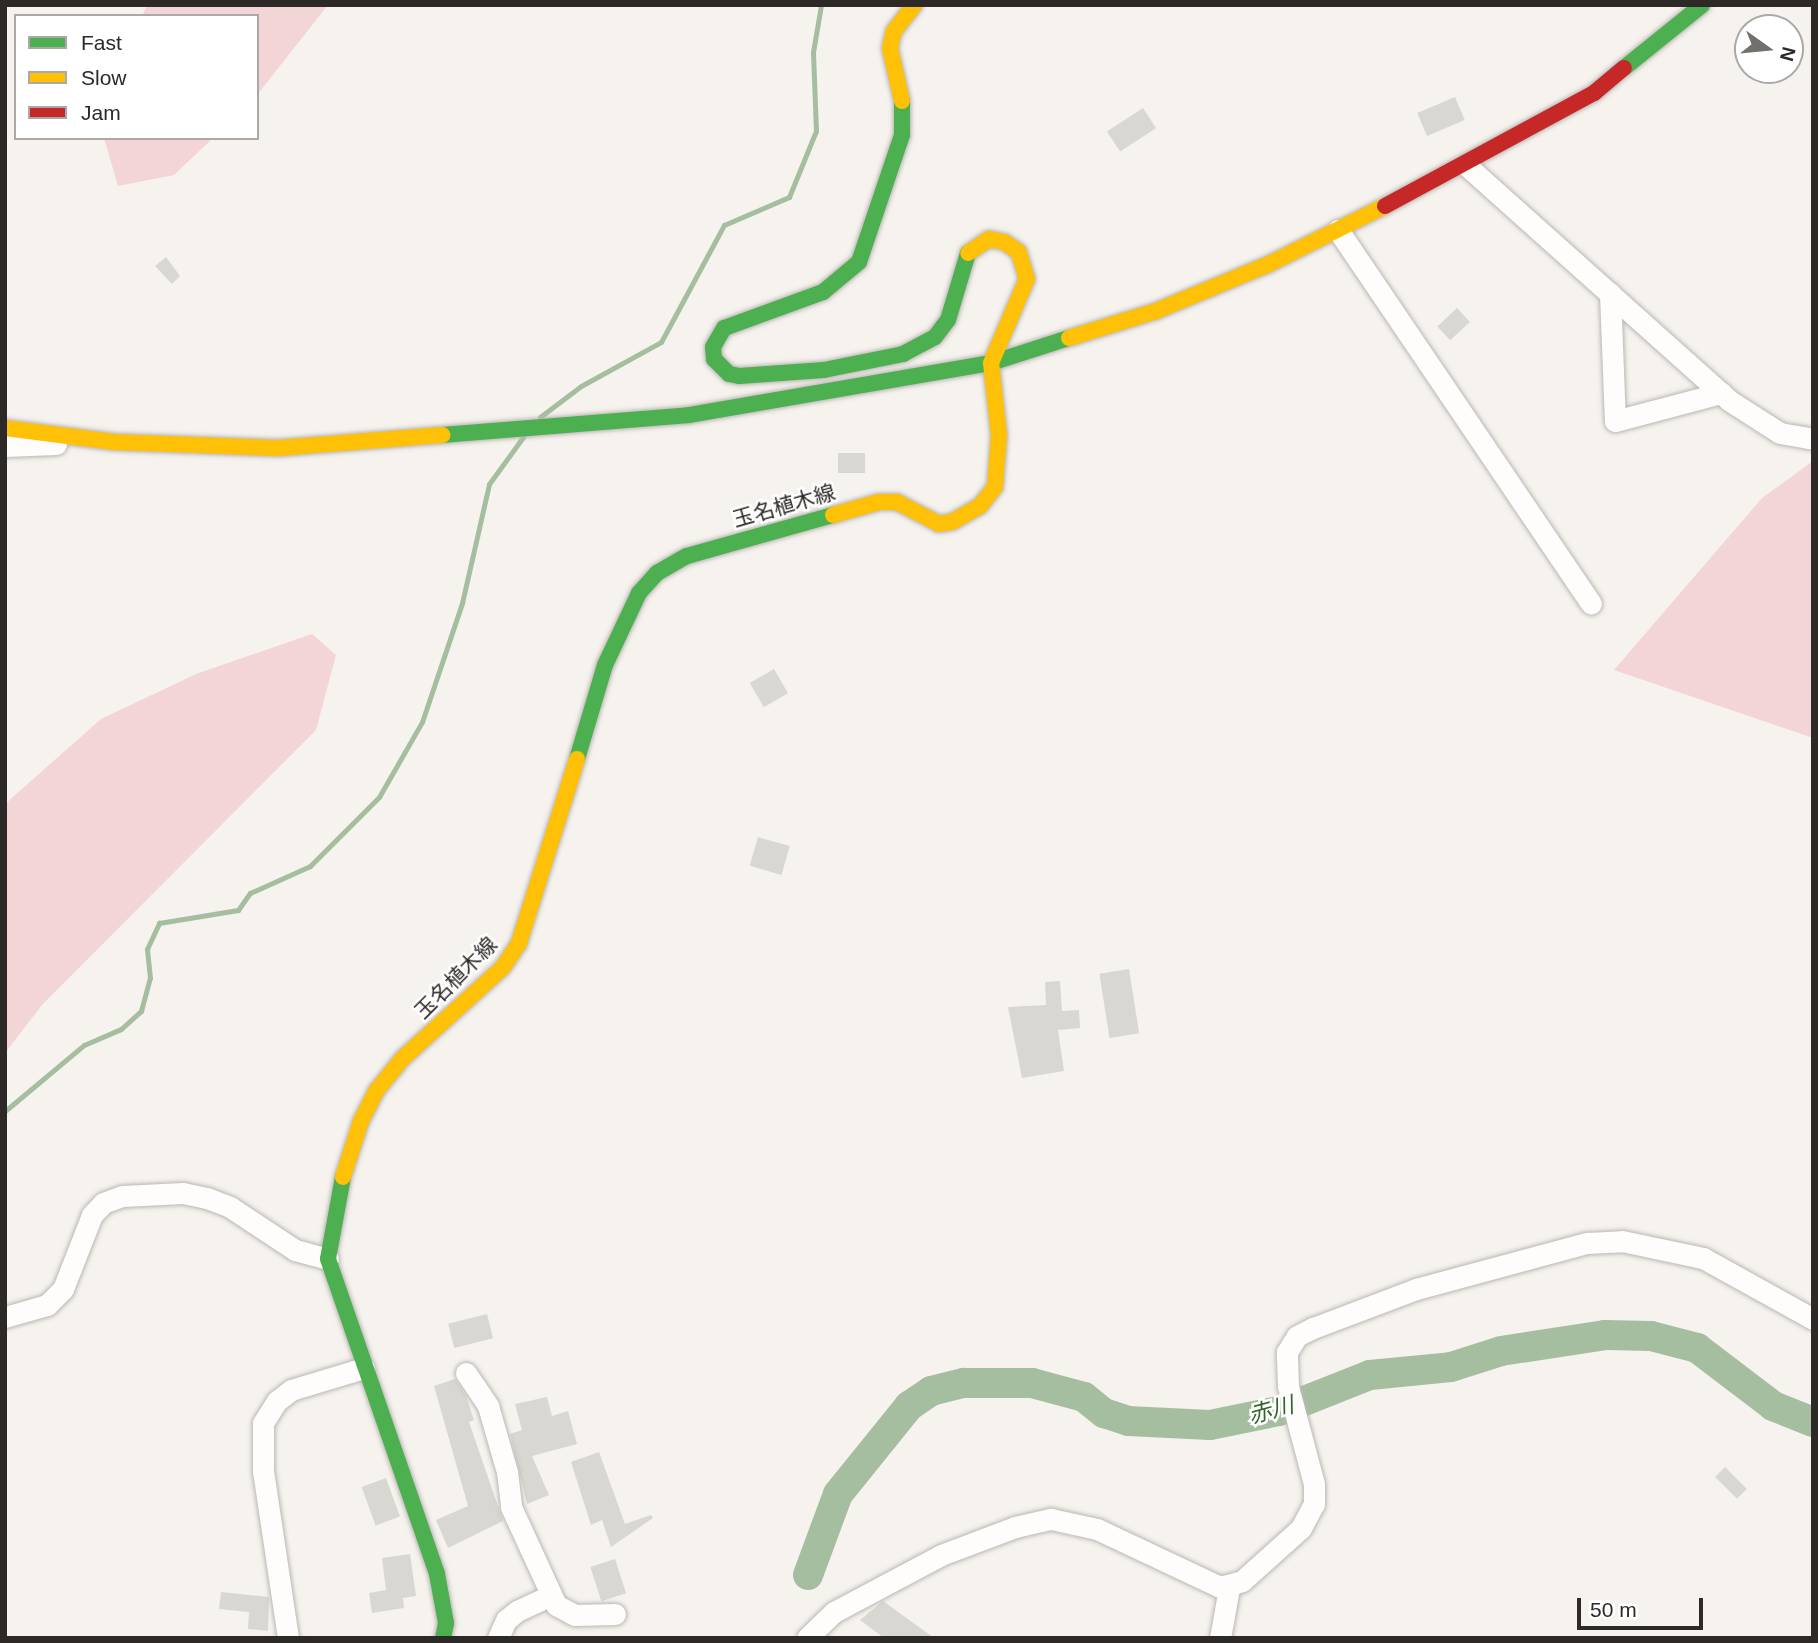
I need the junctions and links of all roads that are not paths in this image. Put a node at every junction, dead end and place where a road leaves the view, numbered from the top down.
1 (914, 5) edge
2 (1702, 5) edge
3 (1467, 166) junction
4 (1338, 230) junction
5 (1610, 293) junction
6 (991, 363) junction
7 (1721, 393) junction
8 (5, 428) edge
9 (1813, 439) edge
10 (114, 442) junction
11 (5, 446) edge
12 (1591, 603) dead end
13 (328, 1259) junction
14 (5, 1317) edge
15 (1813, 1319) edge
16 (364, 1368) junction
17 (466, 1373) dead end
18 (1229, 1588) junction
19 (551, 1595) junction
20 (615, 1614) dead end
21 (288, 1638) edge
22 (443, 1638) edge
23 (498, 1638) edge
24 (807, 1638) edge
25 (1220, 1638) edge

1 - 6 main road, 玉名植木線
2 - 3 main road
3 - 4 main road
3 - 5 street
4 - 6 main road
4 - 12 street
5 - 7 street
5 - 7 street
6 - 10 main road
6 - 13 main road, 玉名植木線
7 - 9 street
8 - 10 main road
10 - 11 street
13 - 14 street
13 - 16 main road, 玉名植木線
15 - 18 street
16 - 21 street
16 - 22 main road, 玉名植木線
17 - 19 street
18 - 24 street
18 - 25 street
19 - 20 street
19 - 23 street

